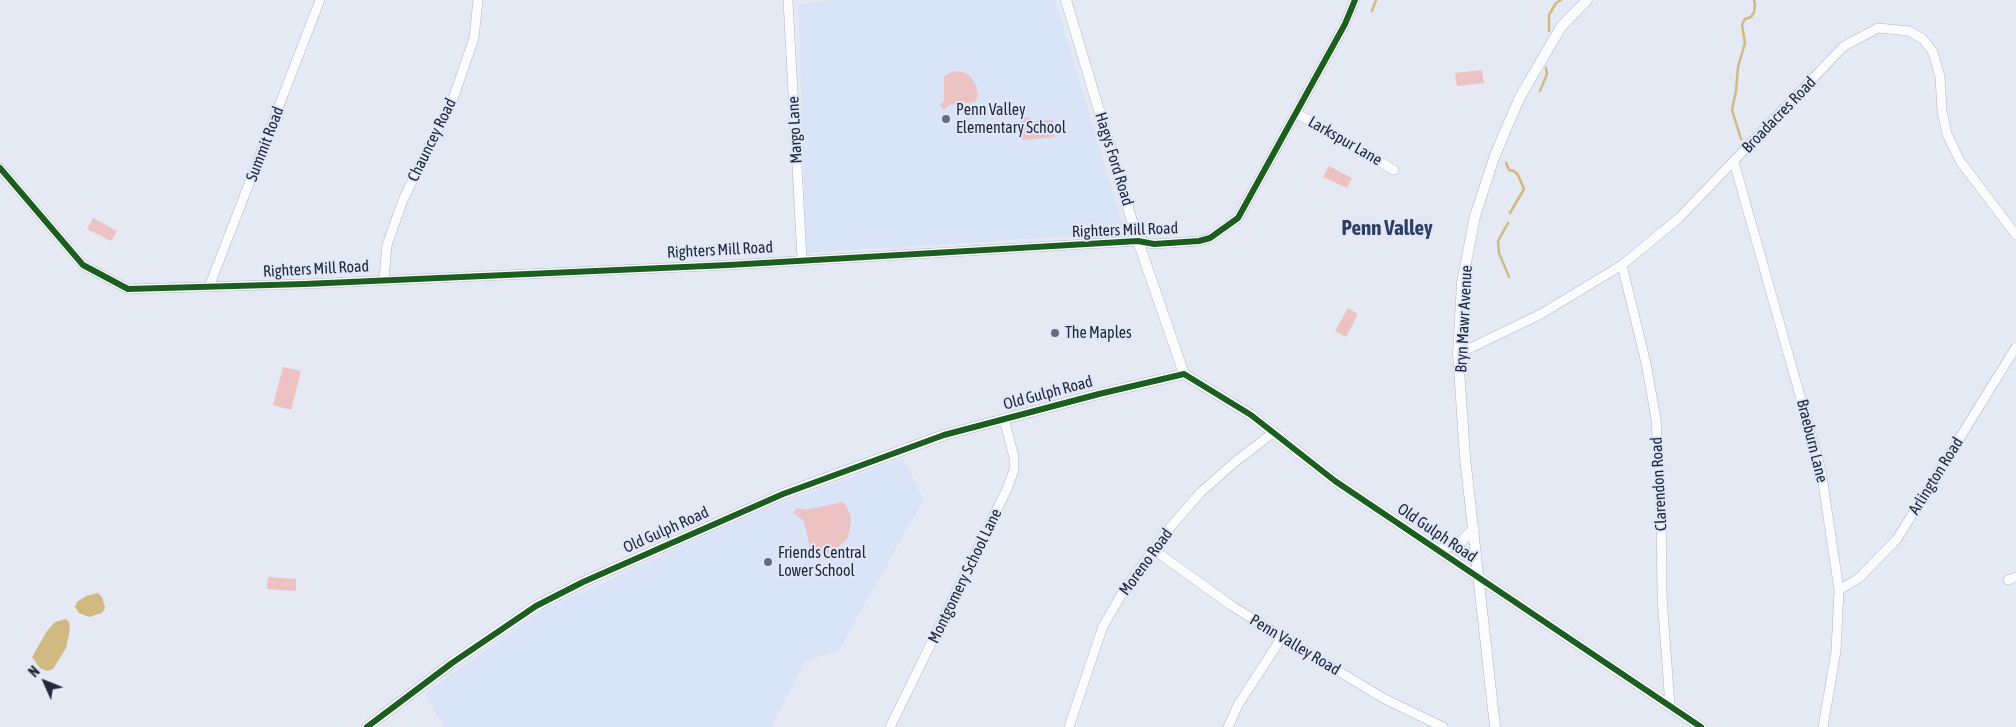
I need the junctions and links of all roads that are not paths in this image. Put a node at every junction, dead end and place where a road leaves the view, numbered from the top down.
1 (320, 0) edge
2 (478, 0) edge
3 (788, 0) edge
4 (1066, 0) edge
5 (1355, 0) edge
6 (1587, 0) edge
7 (1296, 113) junction
8 (1734, 162) junction
9 (0, 168) edge
10 (1394, 170) dead end
11 (2016, 235) edge
12 (1138, 241) junction
13 (802, 259) junction
14 (1622, 265) junction
15 (384, 280) junction
16 (209, 287) junction
17 (2016, 347) edge
18 (1458, 354) junction
19 (1184, 374) junction
20 (1004, 419) junction
21 (1274, 432) junction
22 (1474, 529) junction
23 (1154, 550) junction
24 (1438, 550) junction
25 (1478, 577) junction
26 (1839, 590) junction
27 (1282, 638) junction
28 (1670, 706) junction
29 (367, 727) edge
30 (890, 727) edge
31 (1069, 727) edge
32 (1228, 727) edge
33 (1443, 727) edge
34 (1495, 727) edge
35 (1701, 727) edge
36 (1823, 727) edge

1 - 16 street, Summit Road
2 - 15 street, Chauncey Road
3 - 13 street, Margo Lane
4 - 12 street, Hagys Ford Road
5 - 7 street, Righters Mill Road
6 - 18 street, Bryn Mawr Avenue
7 - 10 street, Larkspur Lane
7 - 12 street, Righters Mill Road
8 - 11 street, Broadacres Road
8 - 14 street, Broadacres Road
8 - 26 street, Braeburn Lane
9 - 16 street, Righters Mill Road
12 - 13 street, Righters Mill Road
12 - 19 street, Hagys Ford Road
13 - 15 street, Righters Mill Road
14 - 18 street, Broadacres Road
14 - 28 street, Clarendon Road
15 - 16 street, Righters Mill Road
17 - 26 street, Arlington Road
18 - 22 street, Bryn Mawr Avenue
19 - 20 street, Old Gulph Road
19 - 21 street, Old Gulph Road
20 - 29 street, Old Gulph Road
20 - 30 street, Montgomery School Lane
21 - 23 street, Moreno Road
21 - 24 street, Old Gulph Road
22 - 24 street
22 - 25 street, Bryn Mawr Avenue
23 - 27 street, Penn Valley Road
23 - 31 street, Moreno Road
24 - 25 street, Old Gulph Road
25 - 28 street, Old Gulph Road
25 - 34 street, Bryn Mawr Avenue
26 - 36 street, Braeburn Lane
27 - 32 street
27 - 33 street, Penn Valley Road
28 - 35 street, Old Gulph Road

